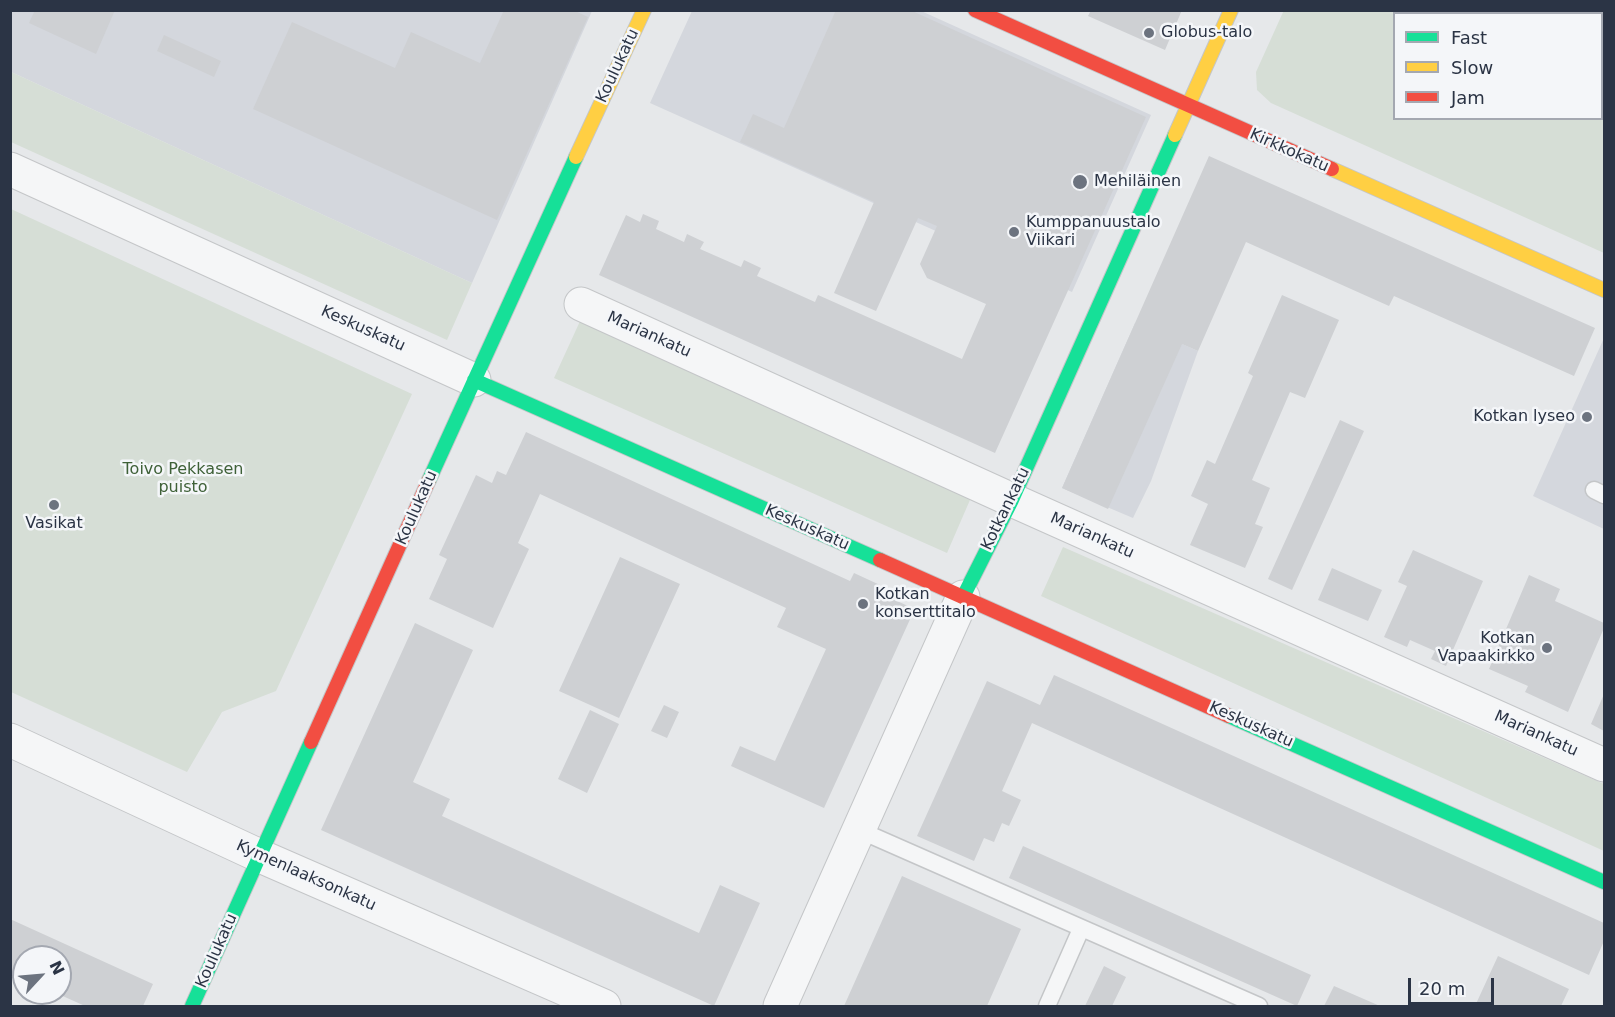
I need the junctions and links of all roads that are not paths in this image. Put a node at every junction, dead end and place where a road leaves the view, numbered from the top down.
1 (644, 10) edge
2 (975, 10) edge
3 (1231, 10) edge
4 (1189, 106) junction
5 (10, 169) edge
6 (1605, 290) edge
7 (581, 304) dead end
8 (474, 380) junction
9 (1012, 500) junction
10 (963, 597) junction
11 (10, 740) edge
12 (1605, 765) edge
13 (859, 830) junction
14 (260, 856) junction
15 (1605, 882) edge
16 (1081, 929) junction
17 (192, 1006) edge
18 (604, 1006) edge
19 (780, 1006) edge
20 (1047, 1006) edge
21 (1259, 1006) edge

1 - 8 main road, Koulukatu
2 - 4 main road, Kirkkokatu
3 - 4 main road, Kotkankatu
4 - 6 main road, Kirkkokatu
4 - 9 main road, Kotkankatu
5 - 8 street, Keskuskatu
7 - 9 street, Mariankatu
8 - 10 main road, Keskuskatu
8 - 14 main road, Koulukatu
9 - 10 main road, Kotkankatu
9 - 12 street, Mariankatu
10 - 13 street, Kotkankatu
10 - 15 main road, Keskuskatu
11 - 14 street, Kymenlaaksonkatu
13 - 16 lane
13 - 19 street, Kotkankatu
14 - 17 main road, Koulukatu
14 - 18 street, Kymenlaaksonkatu
16 - 20 lane
16 - 21 lane

